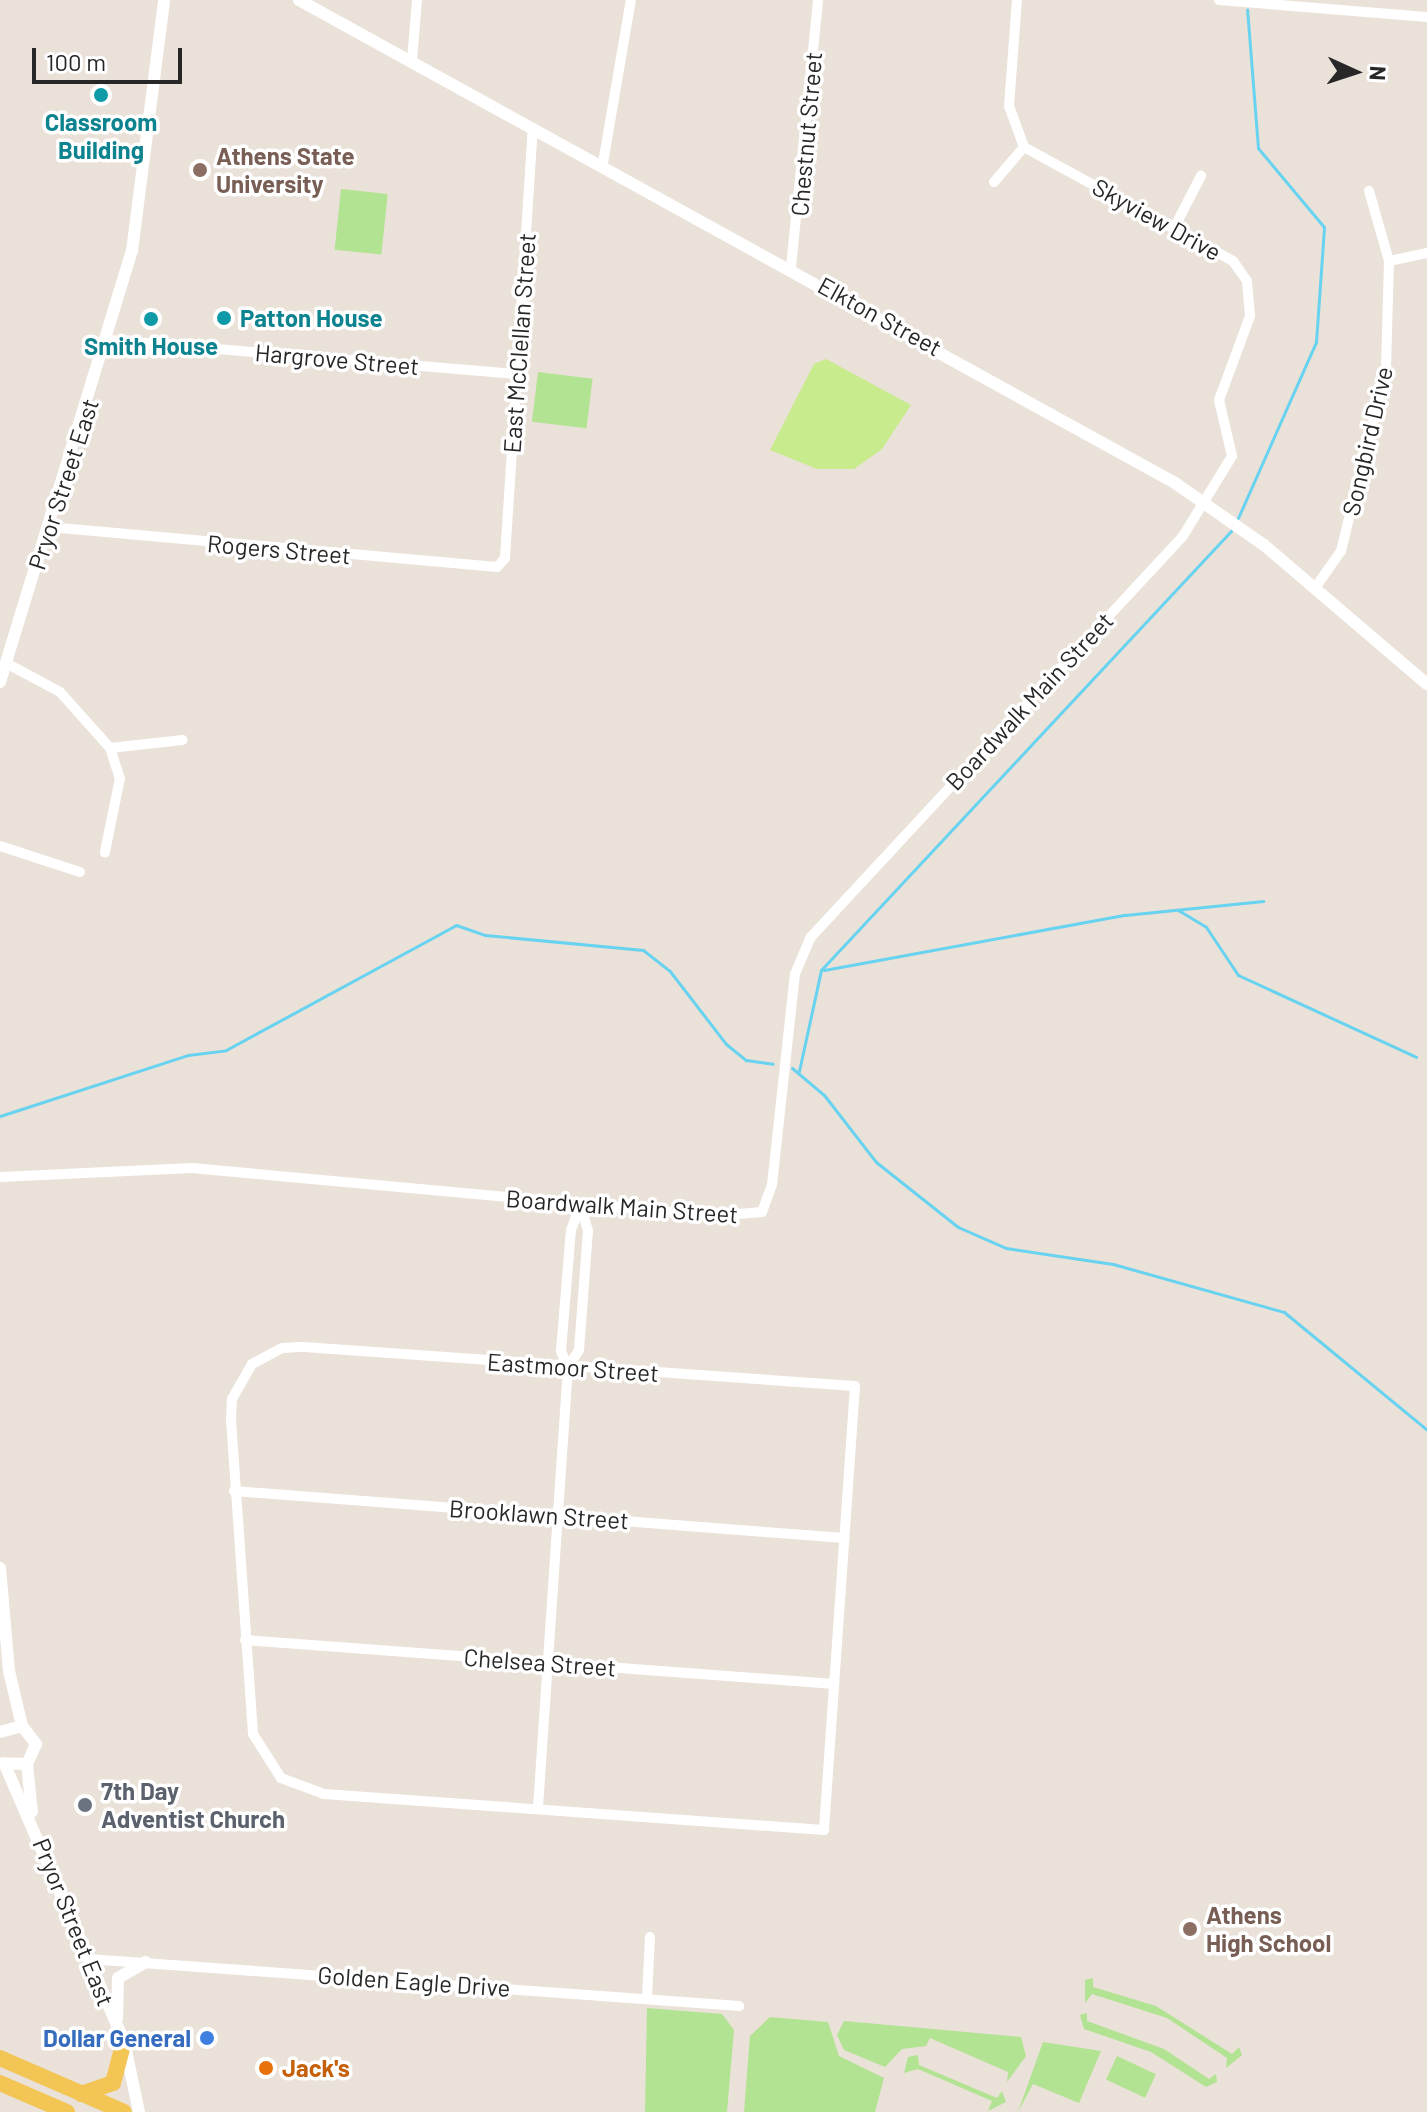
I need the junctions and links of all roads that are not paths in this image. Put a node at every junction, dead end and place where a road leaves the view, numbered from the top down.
1 (164, 0) edge
2 (299, 0) edge
3 (417, 0) edge
4 (631, 0) edge
5 (818, 0) edge
6 (1017, 0) edge
7 (1219, 0) edge
8 (1427, 17) edge
9 (412, 60) junction
10 (533, 128) junction
11 (1024, 147) junction
12 (603, 163) junction
13 (1201, 176) dead end
14 (994, 182) dead end
15 (1369, 191) dead end
16 (1174, 228) junction
17 (1427, 253) edge
18 (1389, 261) junction
19 (791, 267) junction
20 (110, 340) junction
21 (517, 374) junction
22 (1206, 505) junction
23 (49, 527) junction
24 (505, 558) joint
25 (1315, 588) junction
26 (6, 663) junction
27 (0, 682) edge
28 (1427, 684) edge
29 (183, 740) dead end
30 (110, 748) junction
31 (0, 846) edge
32 (105, 852) dead end
33 (80, 872) dead end
34 (0, 1177) edge
35 (581, 1204) junction
36 (568, 1367) junction
37 (234, 1491) junction
38 (557, 1515) junction
39 (844, 1538) junction
40 (0, 1568) edge
41 (245, 1640) junction
42 (547, 1662) junction
43 (9, 1671) junction
44 (834, 1684) junction
45 (22, 1726) junction
46 (0, 1731) edge
47 (2, 1762) edge
48 (27, 1764) junction
49 (538, 1807) junction
50 (33, 1824) junction
51 (650, 1937) dead end
52 (88, 1959) junction
53 (146, 1962) junction
54 (647, 1998) junction
55 (739, 2006) dead end
56 (121, 2035) junction
57 (0, 2058) edge
58 (0, 2083) edge
59 (81, 2094) junction
60 (67, 2112) edge
61 (124, 2112) edge
62 (139, 2112) edge

1 - 20 street, Pryor Street East
2 - 9 street, Elkton Street
3 - 9 street
4 - 12 street
5 - 19 street, Chestnut Street
6 - 11 street
7 - 8 street
9 - 10 street, Elkton Street
10 - 12 street, Elkton Street
10 - 21 street, East McClellan Street
11 - 14 street
11 - 16 street, Skyview Drive
12 - 19 street, Elkton Street
13 - 16 street
15 - 18 street, Songbird Drive
16 - 22 street, Skyview Drive
17 - 18 street
18 - 25 street, Songbird Drive
19 - 22 street, Elkton Street
20 - 21 street, Hargrove Street
20 - 23 street, Pryor Street East
21 - 24 street, East McClellan Street
22 - 25 street, Elkton Street
22 - 35 street, Boardwalk Main Street
23 - 24 street, Rogers Street
23 - 26 street, Pryor Street East
25 - 28 street, Elkton Street
26 - 27 street, Pryor Street East
26 - 30 street
29 - 30 street
30 - 32 street
31 - 33 street
34 - 35 street, Boardwalk Main Street
35 - 36 street
35 - 36 street
36 - 37 street, Eastmoor Street
36 - 38 street
36 - 39 street, Eastmoor Street
37 - 38 street, Brooklawn Street
37 - 41 street, Eastmoor Street
38 - 39 street, Brooklawn Street
38 - 42 street
39 - 44 street, Eastmoor Street
40 - 43 street
41 - 42 street, Chelsea Street
41 - 49 street, Eastmoor Street
42 - 44 street, Chelsea Street
42 - 49 street
43 - 45 street
43 - 46 street
44 - 49 street, Eastmoor Street
45 - 46 street
45 - 48 street, Pryor Street East
47 - 48 street
47 - 50 street, Pryor Street East
48 - 50 street, Pryor Street East
50 - 52 street, Pryor Street East
51 - 54 street
52 - 53 street, Golden Eagle Drive
52 - 56 street, Pryor Street East
53 - 54 street, Golden Eagle Drive
53 - 56 street
54 - 55 street, Golden Eagle Drive
56 - 59 main road
56 - 62 street, Pryor Street East
57 - 59 main road
58 - 60 main road
59 - 61 main road

